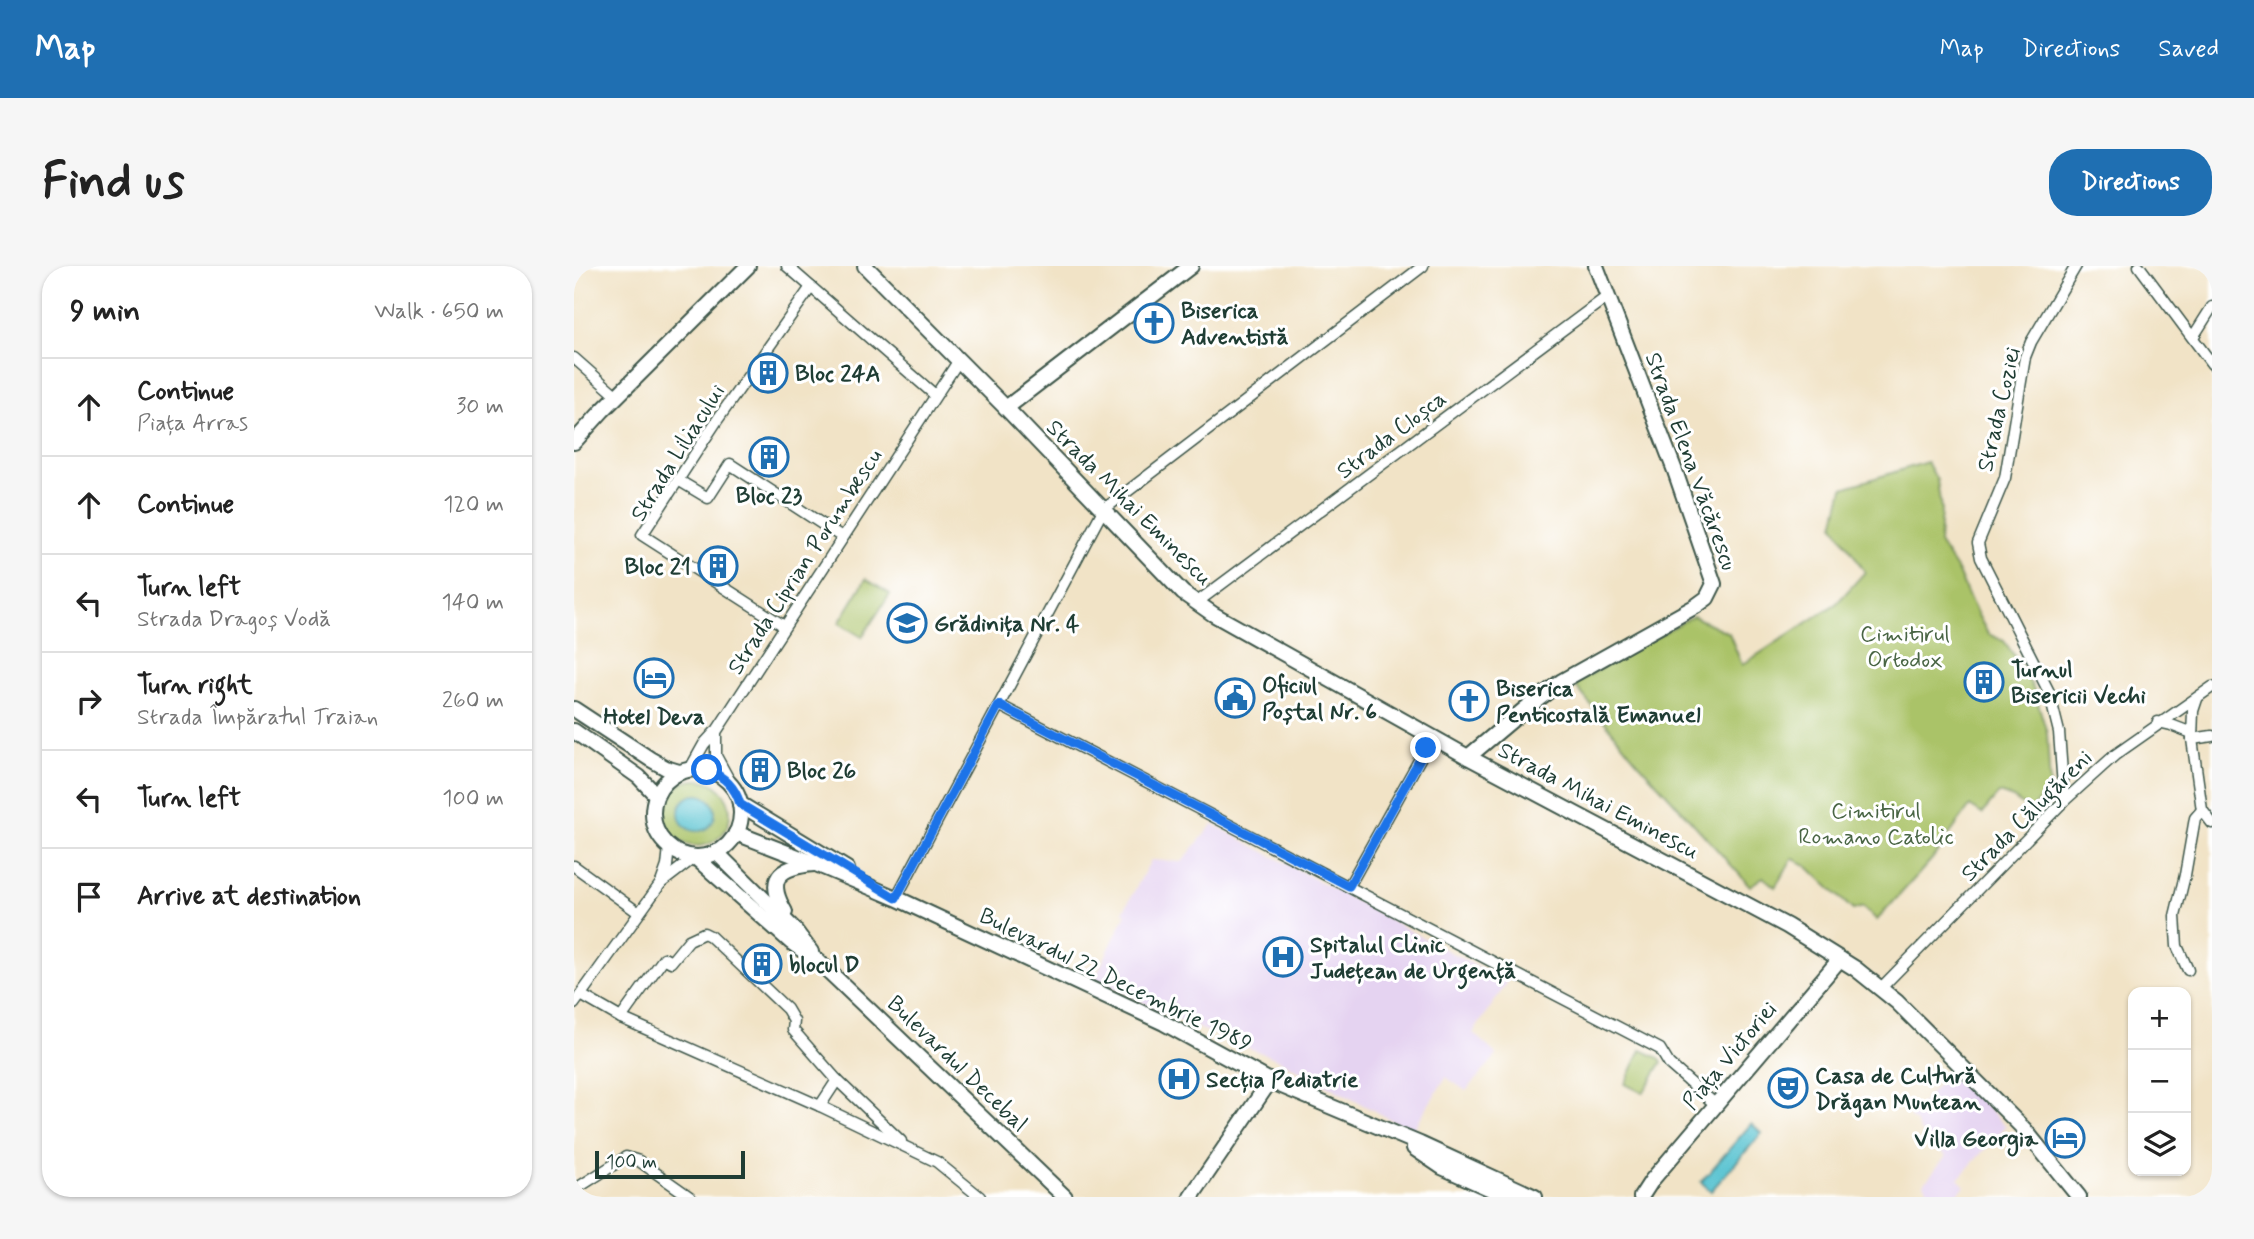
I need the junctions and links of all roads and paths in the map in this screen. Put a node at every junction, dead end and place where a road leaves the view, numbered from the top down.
1 (748, 266) edge
2 (787, 266) edge
3 (865, 266) edge
4 (1191, 266) edge
5 (1423, 266) edge
6 (1596, 266) edge
7 (2076, 266) edge
8 (2139, 266) edge
9 (811, 287) junction
10 (1608, 296) junction
11 (2212, 307) edge
12 (2193, 337) junction
13 (574, 358) edge
14 (959, 360) junction
15 (2212, 364) edge
16 (934, 395) junction
17 (617, 396) junction
18 (1006, 408) junction
19 (574, 442) edge
20 (678, 480) junction
21 (1102, 510) junction
22 (842, 537) junction
23 (1196, 603) junction
24 (784, 626) junction
25 (2212, 687) edge
26 (2197, 699) junction
27 (999, 705) junction
28 (574, 709) edge
29 (2158, 722) junction
30 (574, 731) edge
31 (716, 732) junction
32 (2192, 736) junction
33 (2212, 736) edge
34 (1432, 737) junction
35 (1468, 757) junction
36 (685, 771) junction
37 (734, 789) junction
38 (656, 795) junction
39 (2064, 801) junction
40 (740, 804) junction
41 (2202, 810) junction
42 (2212, 823) edge
43 (736, 833) junction
44 (669, 847) junction
45 (716, 852) junction
46 (695, 857) junction
47 (816, 864) junction
48 (574, 866) edge
49 (661, 883) junction
50 (1349, 886) junction
51 (896, 898) junction
52 (639, 913) junction
53 (794, 929) junction
54 (1840, 959) junction
55 (818, 961) junction
56 (2188, 970) dead end
57 (1881, 988) junction
58 (581, 995) junction
59 (574, 1004) edge
60 (621, 1018) junction
61 (837, 1080) junction
62 (1270, 1081) junction
63 (1716, 1105) junction
64 (820, 1106) junction
65 (1393, 1132) junction
66 (908, 1149) junction
67 (1652, 1180) junction
68 (574, 1190) edge
69 (1502, 1196) edge
70 (1532, 1196) edge
71 (690, 1197) edge
72 (980, 1197) edge
73 (1065, 1197) edge
74 (1191, 1197) edge
75 (1641, 1197) edge
76 (1655, 1197) edge
77 (2080, 1197) edge

1 - 17 street
2 - 9 street
3 - 14 street, Strada Mihai Eminescu
4 - 18 street
5 - 21 street
6 - 10 street, Strada Elena Văcărescu
7 - 39 street, Strada Coziei
8 - 12 street
9 - 16 street
9 - 20 street, Strada Liliacului
10 - 23 street, Strada Cloșca
10 - 35 street, Strada Elena Văcărescu
11 - 12 street
12 - 15 street
13 - 17 street
14 - 16 street, Strada Ciprian Porumbescu
14 - 18 street, Strada Mihai Eminescu
16 - 22 street, Strada Ciprian Porumbescu
17 - 19 street
18 - 21 street, Strada Mihai Eminescu
20 - 22 street
20 - 24 street, Strada Liliacului
21 - 23 street, Strada Mihai Eminescu
21 - 27 street
22 - 24 street, Strada Ciprian Porumbescu
23 - 34 street, Strada Mihai Eminescu
24 - 31 street, Strada Ciprian Porumbescu
25 - 26 street, Strada Călugăreni
26 - 29 street, Strada Călugăreni
26 - 32 street
27 - 50 street
27 - 51 street
28 - 36 street
29 - 32 street
29 - 39 street, Strada Călugăreni
30 - 38 street
31 - 36 street, Strada Ciprian Porumbescu
31 - 37 street
32 - 33 street
32 - 41 street
34 - 35 street, Strada Mihai Eminescu
34 - 50 street
35 - 54 street, Strada Mihai Eminescu
36 - 37 street
36 - 38 street
37 - 40 street
38 - 44 street
39 - 57 street, Strada Călugăreni
40 - 43 street
40 - 51 street, Bulevardul 22 Decembrie 1989
41 - 42 street
41 - 56 street
43 - 45 street
43 - 47 street, Bulevardul 22 Decembrie 1989
44 - 46 street
44 - 49 street
45 - 46 street
45 - 53 street, Bulevardul Decebal
46 - 49 street
46 - 55 street, Bulevardul Decebal
47 - 51 street, Bulevardul 22 Decembrie 1989
47 - 53 street
48 - 52 street
49 - 52 street
50 - 63 street
51 - 62 street, Bulevardul 22 Decembrie 1989
52 - 58 street
53 - 55 street, Bulevardul Decebal
54 - 57 street, Strada Mihai Eminescu
54 - 63 street, Piața Victoriei
55 - 73 street, Bulevardul Decebal
57 - 77 street, Strada Mihai Eminescu
58 - 59 street
58 - 60 street
60 - 61 street
60 - 64 street
61 - 64 street
61 - 66 street
62 - 65 street, Bulevardul 22 Decembrie 1989
62 - 74 street
63 - 67 street, Piața Victoriei
64 - 66 street
65 - 69 street, Bulevardul 22 Decembrie 1989
65 - 70 street, Bulevardul 22 Decembrie 1989
66 - 72 street
67 - 75 street, Piața Victoriei
67 - 76 street
68 - 71 street

